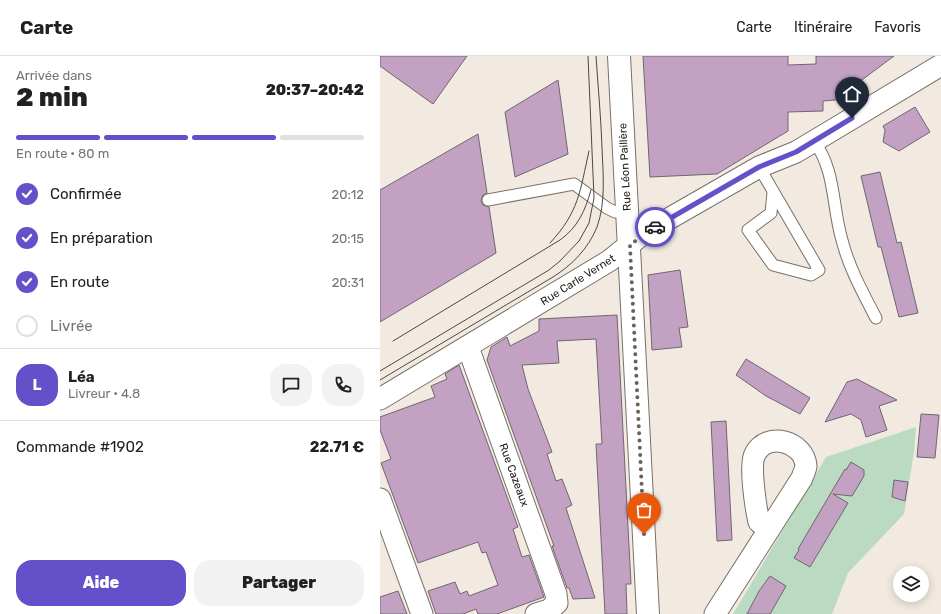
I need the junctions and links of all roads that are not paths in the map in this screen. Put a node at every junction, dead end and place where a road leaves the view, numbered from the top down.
1 (619, 56) edge
2 (941, 65) edge
3 (814, 141) junction
4 (759, 167) junction
5 (773, 192) junction
6 (488, 200) dead end
7 (627, 212) junction
8 (630, 246) junction
9 (876, 318) dead end
10 (468, 346) junction
11 (380, 399) edge
12 (380, 498) edge
13 (769, 529) dead end
14 (422, 614) edge
15 (536, 614) edge
16 (648, 614) edge
17 (715, 614) edge

1 - 7 street, Rue Léon Paillère
2 - 3 street, Rue Carle Vernet
3 - 4 street, Rue Carle Vernet
3 - 9 lane
4 - 5 lane
4 - 8 street, Rue Carle Vernet
5 - 5 lane
6 - 7 lane
7 - 8 street, Rue Léon Paillère
8 - 10 street, Rue Carle Vernet
8 - 16 street, Rue Léon Paillère
10 - 11 street, Rue Carle Vernet
10 - 15 street, Rue Cazeaux
12 - 14 street
13 - 17 street

